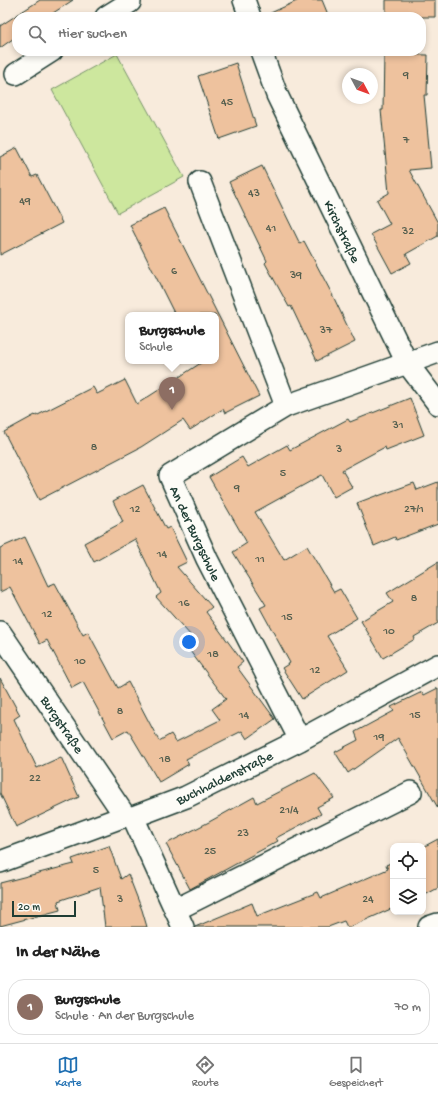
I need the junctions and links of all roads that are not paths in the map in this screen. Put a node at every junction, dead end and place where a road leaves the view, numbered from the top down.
1 (130, 0) edge
2 (244, 0) edge
3 (114, 12) edge
4 (248, 12) edge
5 (44, 56) edge
6 (263, 56) edge
7 (16, 74) dead end
8 (200, 182) dead end
9 (438, 352) edge
10 (408, 363) junction
11 (438, 404) edge
12 (286, 406) junction
13 (0, 632) edge
14 (438, 665) edge
15 (300, 740) junction
16 (411, 792) dead end
17 (129, 816) junction
18 (0, 862) edge
19 (179, 919) edge
20 (438, 924) edge
21 (429, 927) edge

1 - 3 street
2 - 4 street
5 - 7 street
6 - 10 street, Kirchstraße
8 - 12 street
9 - 10 street, An der Burgschule
10 - 11 street, Kirchstraße
10 - 12 street, An der Burgschule
12 - 15 street, An der Burgschule
13 - 17 street, Burgstraße
14 - 15 street, Buchhaldenstraße
15 - 17 street, Buchhaldenstraße
16 - 19 street
17 - 18 street, Buchhaldenstraße
17 - 19 street, Burgstraße
20 - 21 street

